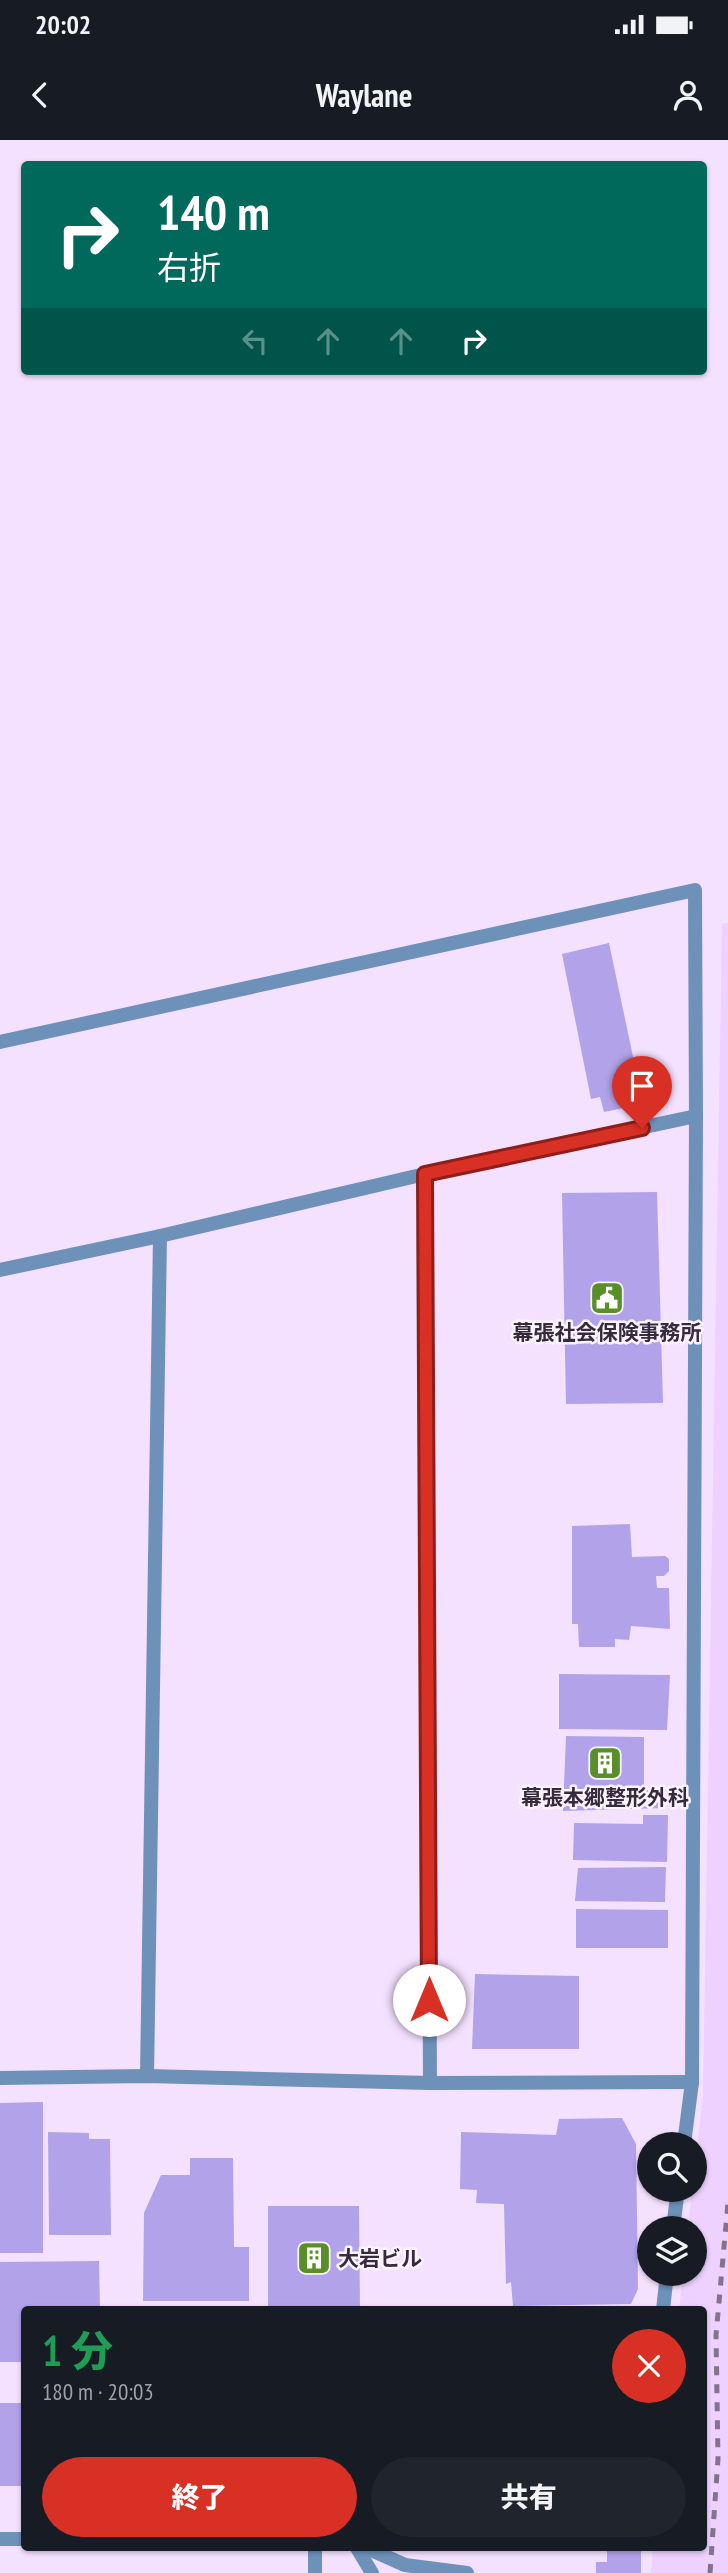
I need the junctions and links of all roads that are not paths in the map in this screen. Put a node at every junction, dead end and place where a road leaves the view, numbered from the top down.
1 (0, 1042) edge
2 (696, 1116) junction
3 (425, 1174) junction
4 (160, 1236) junction
5 (0, 1270) edge
6 (148, 2076) junction
7 (0, 2078) edge
8 (692, 2081) junction
9 (430, 2083) junction
10 (686, 2132) edge
11 (666, 2286) edge
12 (663, 2306) edge
13 (0, 2539) edge
14 (21, 2539) edge
15 (315, 2551) edge
16 (359, 2551) edge
17 (374, 2551) edge
18 (410, 2569) edge
19 (315, 2573) edge
20 (372, 2573) edge
21 (467, 2573) edge

1 - 2 street
2 - 3 street
2 - 8 street
3 - 4 street
3 - 9 street
4 - 5 street
4 - 6 street
6 - 7 street
6 - 9 street
8 - 9 street
8 - 10 street
11 - 12 street
13 - 14 street
15 - 19 street
16 - 20 street
17 - 18 street
18 - 21 street

